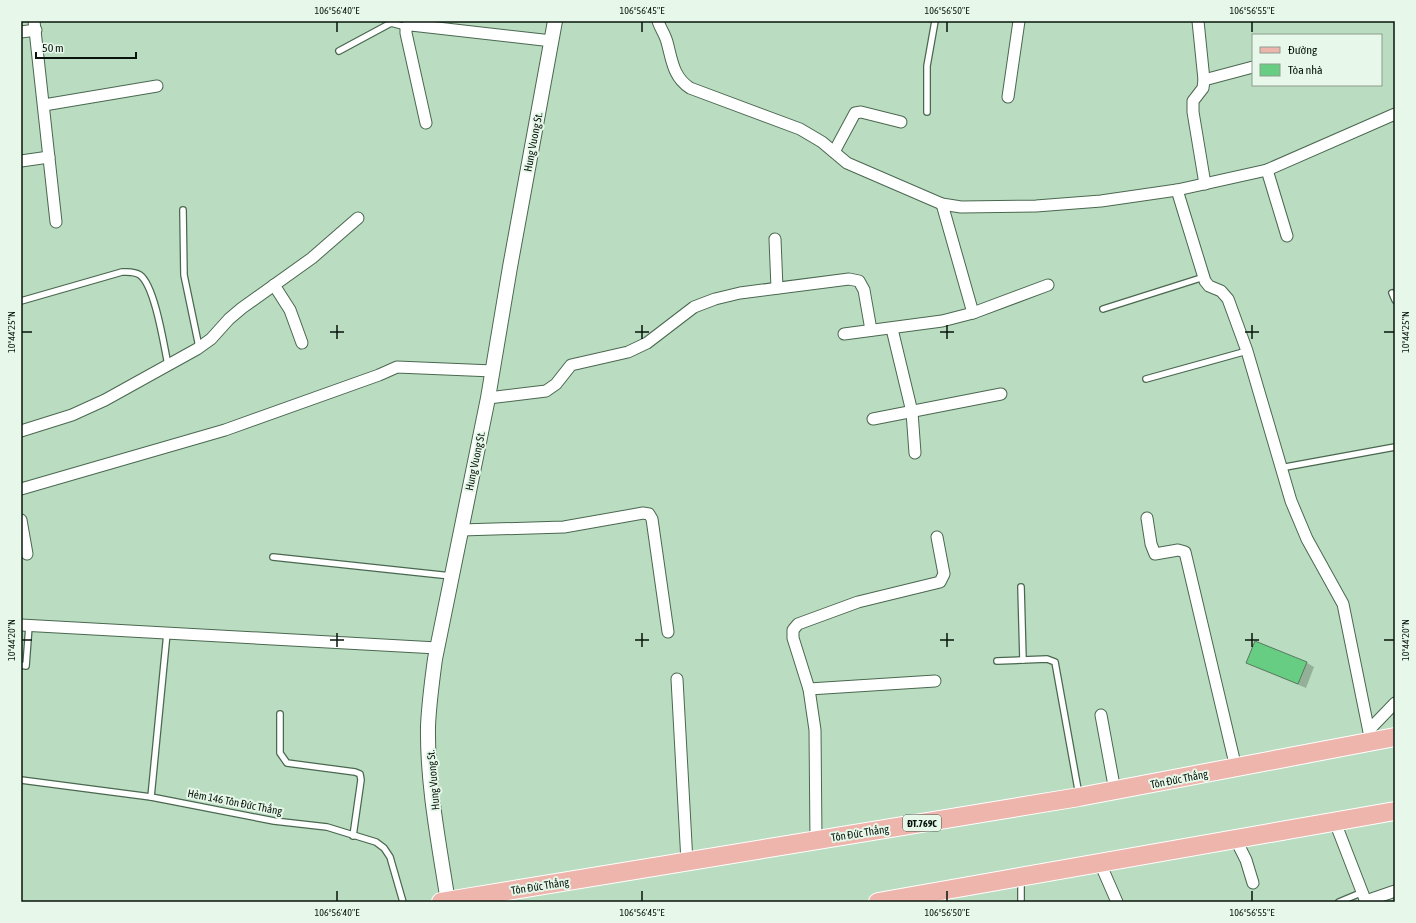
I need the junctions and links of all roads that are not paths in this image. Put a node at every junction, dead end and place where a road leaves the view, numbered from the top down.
1 (555, 21) edge
2 (658, 21) edge
3 (935, 21) edge
4 (1019, 21) edge
5 (1198, 21) edge
6 (434, 24) edge
7 (35, 26) edge
8 (406, 27) junction
9 (21, 32) edge
10 (552, 41) junction
11 (339, 51) dead end
12 (1252, 67) edge
13 (1204, 80) junction
14 (157, 86) dead end
15 (1008, 97) dead end
16 (44, 105) junction
17 (927, 112) dead end
18 (1395, 114) edge
19 (901, 122) dead end
20 (426, 123) dead end
21 (834, 152) junction
22 (49, 157) junction
23 (21, 161) edge
24 (1267, 170) junction
25 (1205, 184) junction
26 (1177, 190) junction
27 (942, 204) junction
28 (183, 210) dead end
29 (358, 218) dead end
30 (56, 222) dead end
31 (1287, 236) dead end
32 (775, 239) dead end
33 (1204, 277) junction
34 (274, 285) junction
35 (1048, 285) dead end
36 (777, 288) junction
37 (1392, 293) dead end
38 (1395, 300) edge
39 (21, 301) edge
40 (1104, 309) dead end
41 (973, 313) junction
42 (892, 329) junction
43 (871, 330) junction
44 (844, 334) dead end
45 (302, 343) dead end
46 (199, 347) junction
47 (1247, 351) junction
48 (168, 366) junction
49 (493, 371) junction
50 (1146, 379) dead end
51 (1001, 394) dead end
52 (488, 398) junction
53 (912, 412) junction
54 (873, 419) dead end
55 (21, 430) edge
56 (1395, 447) edge
57 (915, 453) dead end
58 (1280, 468) junction
59 (21, 489) edge
60 (1147, 518) dead end
61 (21, 520) edge
62 (461, 530) junction
63 (937, 537) dead end
64 (27, 554) dead end
65 (273, 557) dead end
66 (451, 576) junction
67 (1021, 587) dead end
68 (25, 626) edge
69 (668, 632) dead end
70 (167, 633) junction
71 (437, 648) junction
72 (1023, 660) junction
73 (997, 661) dead end
74 (21, 665) edge
75 (677, 679) dead end
76 (935, 681) dead end
77 (809, 689) junction
78 (1395, 703) edge
79 (280, 714) dead end
80 (1101, 715) dead end
81 (1370, 736) junction
82 (1395, 737) edge
83 (1236, 768) junction
84 (21, 780) edge
85 (1115, 791) junction
86 (151, 797) junction
87 (1079, 797) junction
88 (1395, 811) edge
89 (1335, 822) junction
90 (353, 836) junction
91 (816, 840) junction
92 (1236, 840) junction
93 (687, 862) junction
94 (1100, 863) junction
95 (1021, 878) junction
96 (1253, 883) dead end
97 (1395, 891) edge
98 (1365, 898) edge
99 (403, 902) edge
100 (446, 902) edge
101 (878, 902) edge
102 (1020, 902) edge
103 (1117, 902) edge
104 (1339, 902) edge

1 - 10 street, Hung Vuong St.
2 - 21 street
3 - 17 lane
4 - 15 street
5 - 13 street
6 - 8 street
6 - 10 street
7 - 9 street
7 - 16 street
8 - 11 lane
8 - 20 street
10 - 49 street, Hung Vuong St.
12 - 13 street
13 - 25 street
14 - 16 street
16 - 22 street
18 - 24 street
19 - 21 street
21 - 27 street
22 - 23 street
22 - 30 street
24 - 25 street
24 - 31 street
25 - 26 street
26 - 27 street
26 - 33 street
27 - 41 street
28 - 46 lane
29 - 34 street
32 - 36 street
33 - 40 lane
33 - 47 street
34 - 45 street
34 - 46 street
35 - 41 street
36 - 43 street
36 - 52 street
37 - 38 lane
39 - 48 lane
41 - 42 street
42 - 43 street
42 - 53 street
43 - 44 street
46 - 48 street
47 - 50 lane
47 - 58 street
48 - 55 street
49 - 52 street, Hung Vuong St.
49 - 59 street
51 - 53 street
52 - 62 street, Hung Vuong St.
53 - 54 street
53 - 57 street
56 - 58 lane
58 - 81 street
60 - 83 street
61 - 64 street
62 - 66 street, Hung Vuong St.
62 - 69 street
63 - 77 street
65 - 66 lane
66 - 71 street, Hung Vuong St.
67 - 72 lane
68 - 70 street
68 - 74 lane
70 - 71 street
70 - 86 lane
71 - 100 street, Hung Vuong St.
72 - 73 lane
72 - 87 lane
75 - 93 street
76 - 77 street
77 - 91 street
78 - 81 street
79 - 90 lane
80 - 85 street
81 - 82 main road, Tôn Đức Thắng / ĐT.769C
81 - 83 main road, Tôn Đức Thắng / ĐT.769C
83 - 85 main road, Tôn Đức Thắng / ĐT.769C
84 - 86 lane, Hẻm 146 Tôn Đức Thắng
85 - 87 main road, Tôn Đức Thắng / ĐT.769C
86 - 90 lane, Hẻm 146 Tôn Đức Thắng
87 - 91 main road, Tôn Đức Thắng / ĐT.769C
88 - 89 main road
89 - 92 main road
89 - 98 street
90 - 99 lane, Hẻm 146 Tôn Đức Thắng
91 - 93 main road, Tôn Đức Thắng / ĐT.769C
92 - 94 main road
92 - 96 street
93 - 100 main road, Tôn Đức Thắng / ĐT.769C
94 - 95 main road
94 - 103 street
95 - 101 main road
95 - 102 lane
97 - 98 street
98 - 104 lane

